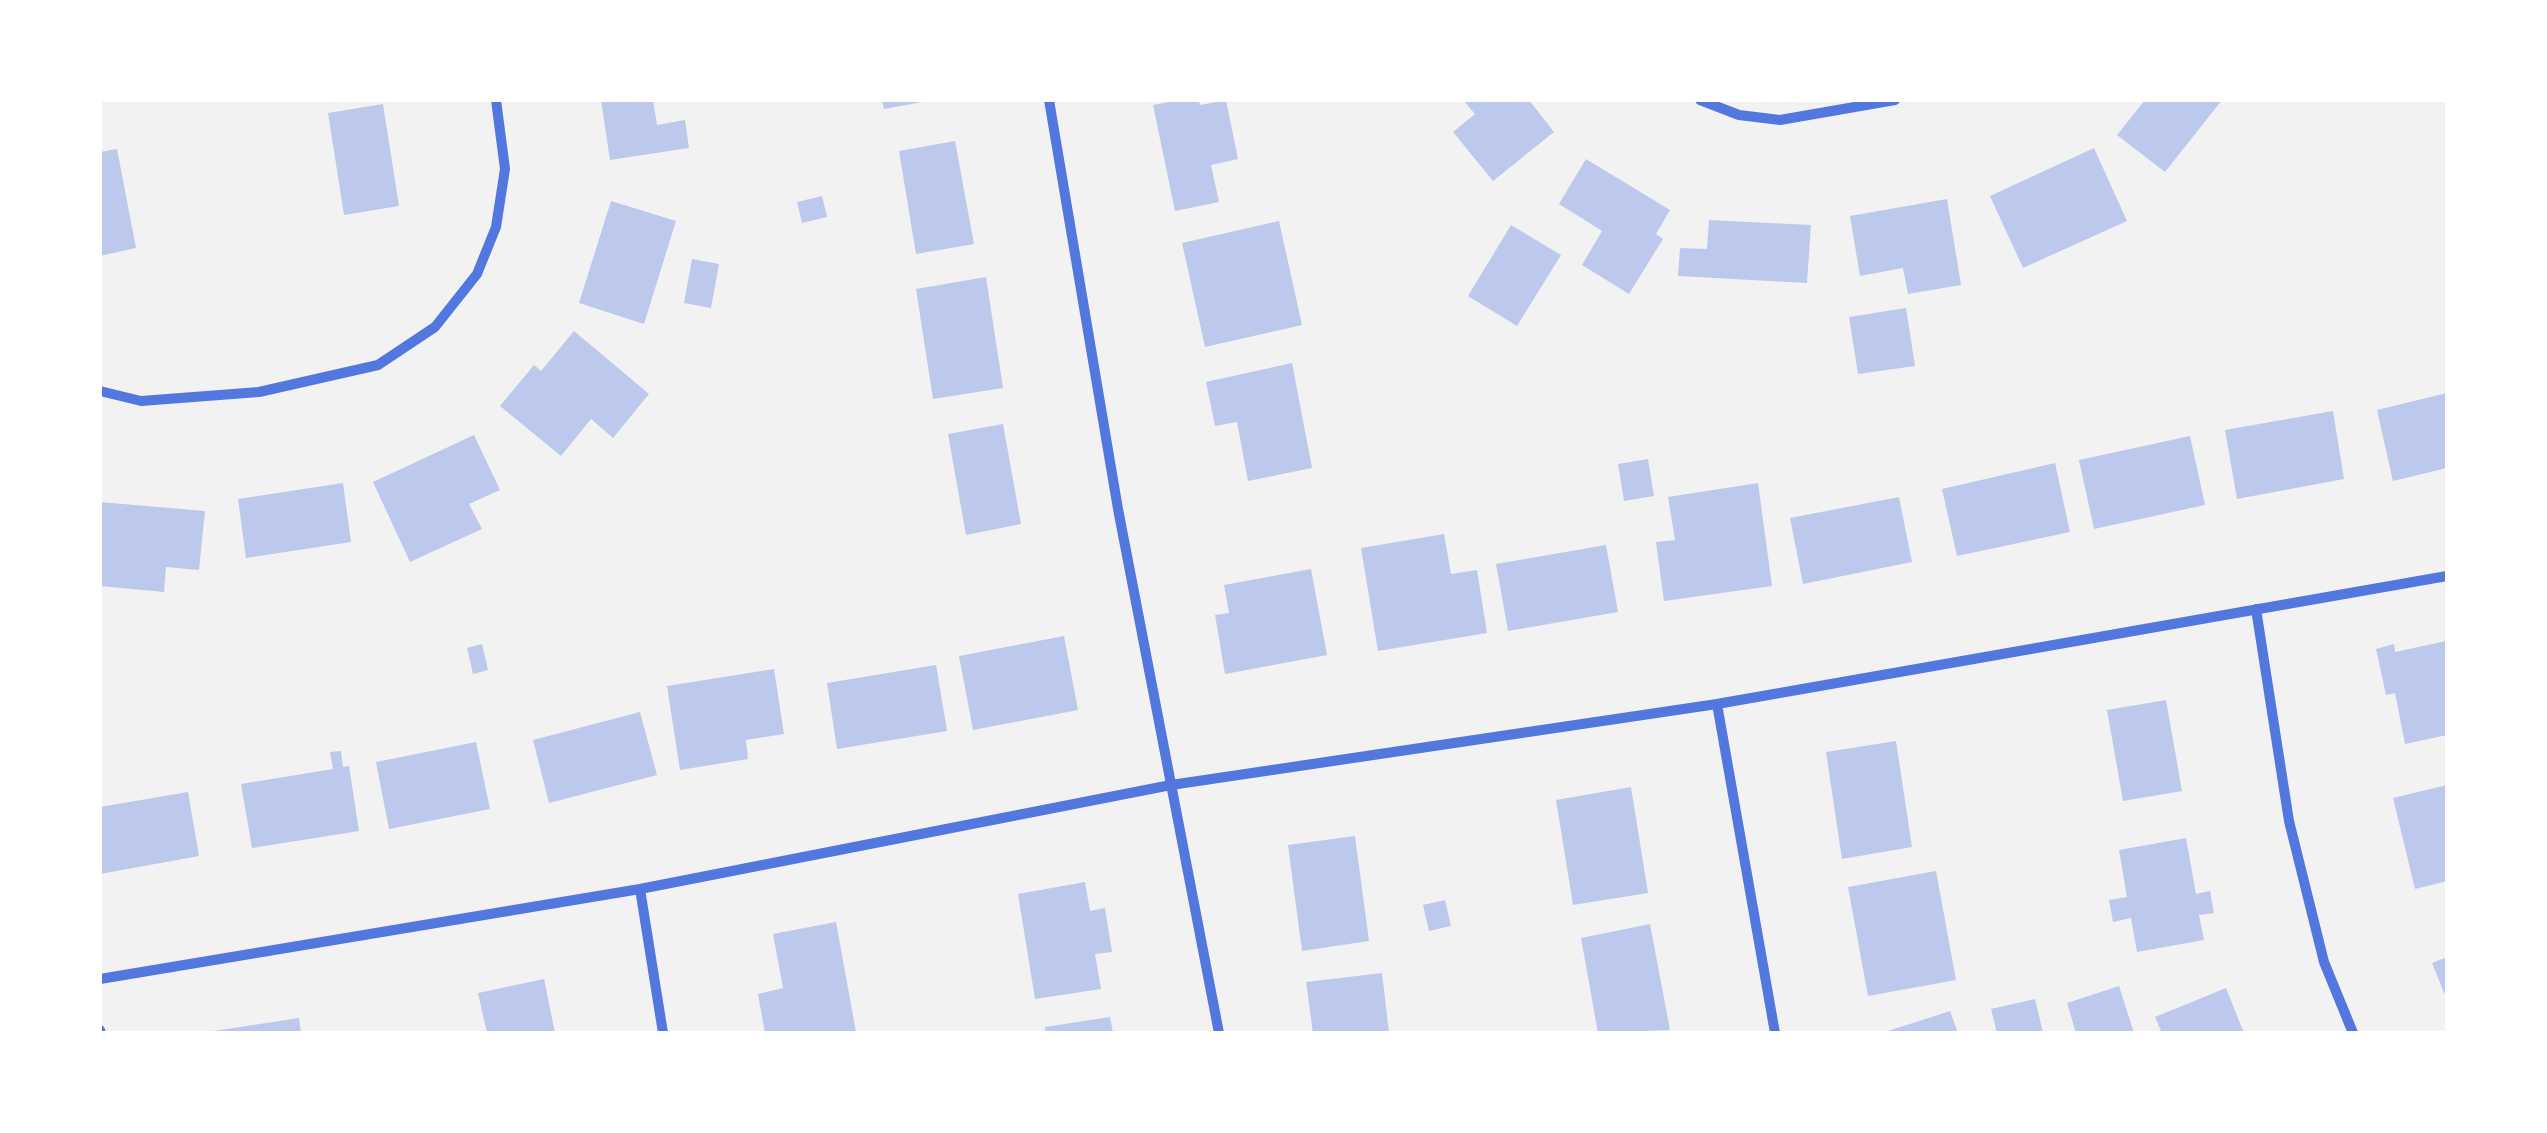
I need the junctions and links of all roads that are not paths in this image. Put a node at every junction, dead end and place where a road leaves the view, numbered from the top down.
1 (496, 100) edge
2 (1048, 100) edge
3 (1700, 100) edge
4 (1894, 100) edge
5 (100, 391) edge
6 (2447, 576) edge
7 (2256, 609) junction
8 (1717, 704) junction
9 (1171, 786) junction
10 (640, 889) junction
11 (100, 979) edge
12 (662, 1033) edge
13 (1219, 1033) edge
14 (1774, 1033) edge
15 (2353, 1033) edge

1 - 5 street
2 - 9 street
3 - 4 street
6 - 7 street
7 - 8 street
7 - 15 street
8 - 9 street
8 - 14 street
9 - 10 street
9 - 13 street
10 - 11 street
10 - 12 street

